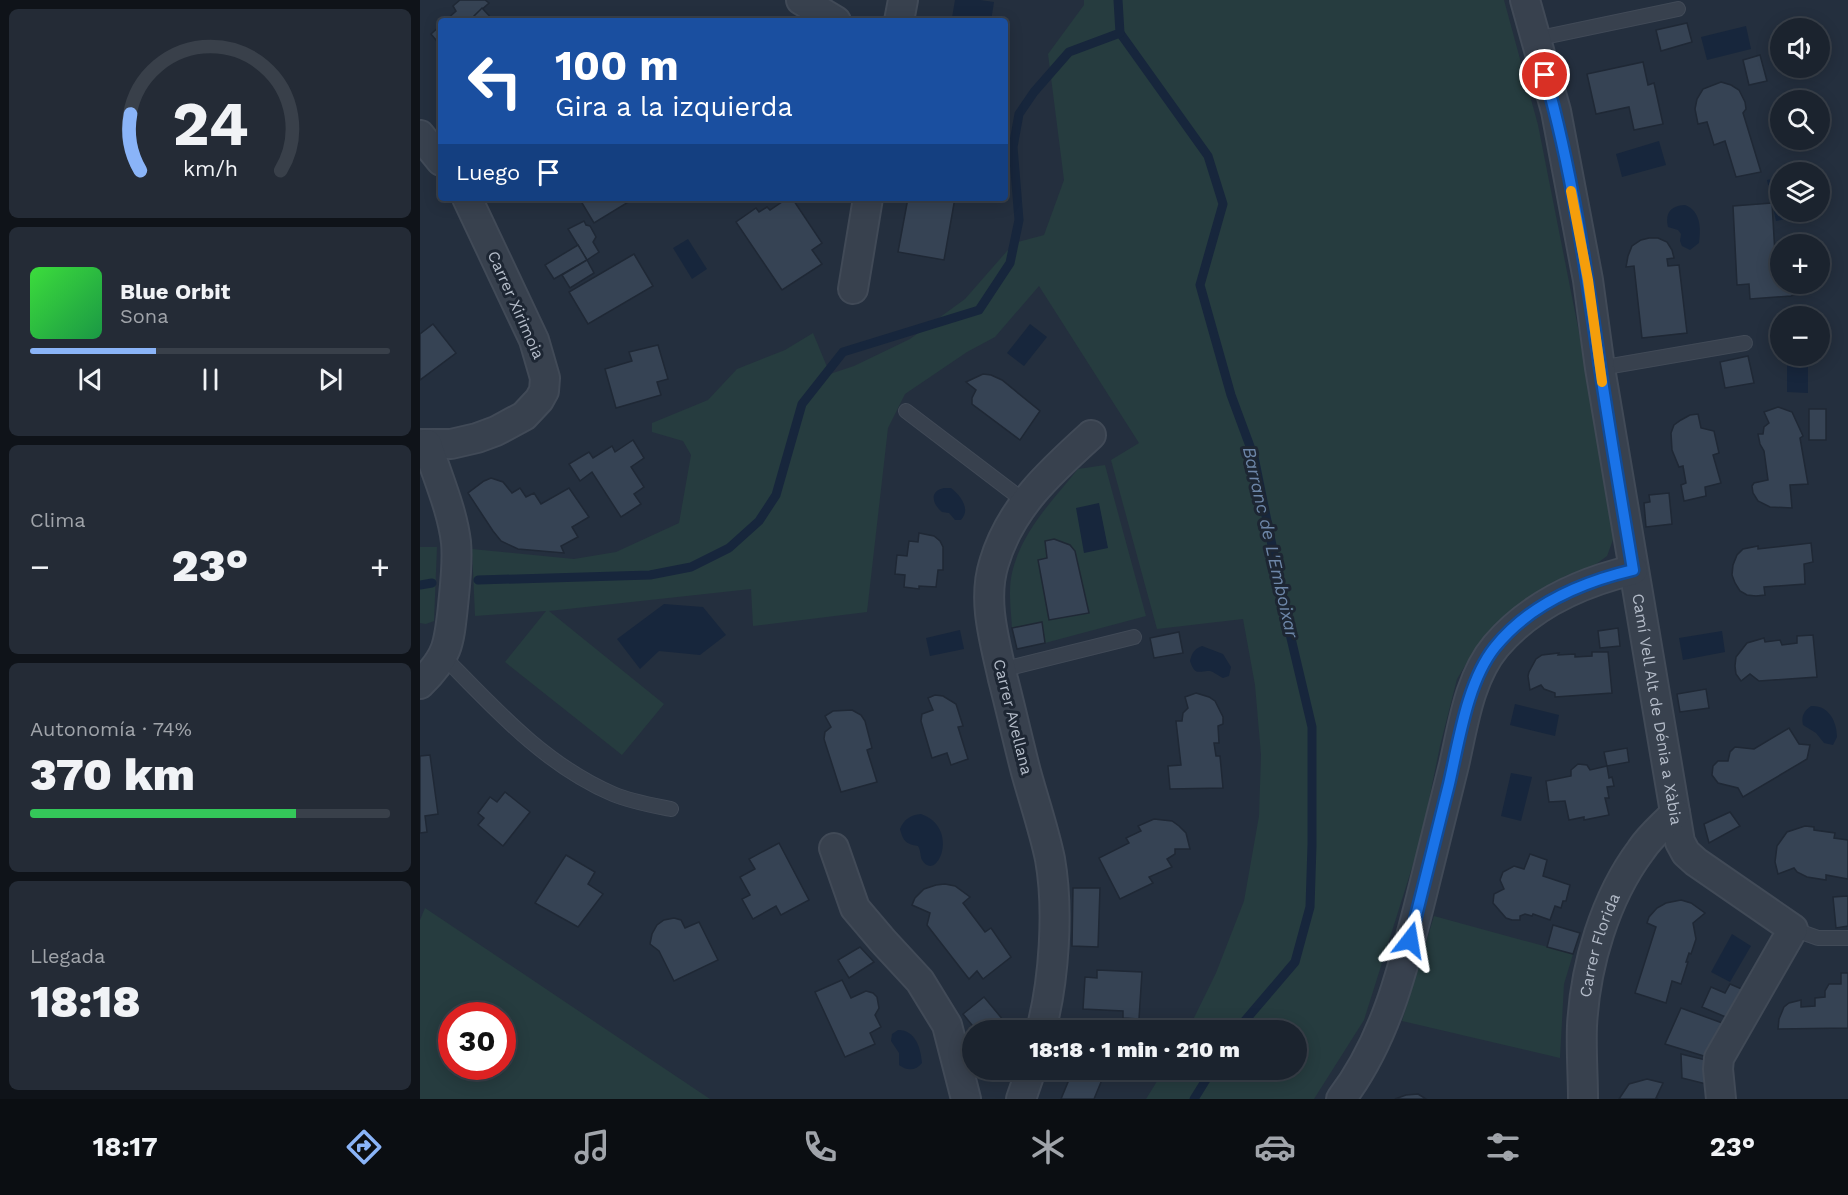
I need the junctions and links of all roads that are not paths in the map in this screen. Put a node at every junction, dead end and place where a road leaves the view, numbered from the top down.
1 (801, 0) edge
2 (903, 0) edge
3 (1526, 0) edge
4 (1678, 9) dead end
5 (831, 18) edge
6 (900, 18) edge
7 (1535, 39) junction
8 (420, 135) edge
9 (438, 157) edge
10 (468, 201) edge
11 (868, 201) edge
12 (853, 289) dead end
13 (1745, 343) dead end
14 (1600, 368) junction
15 (906, 411) dead end
16 (1091, 435) dead end
17 (424, 444) edge
18 (1024, 501) junction
19 (1633, 570) junction
20 (1134, 637) dead end
21 (444, 657) junction
22 (1001, 670) junction
23 (420, 684) edge
24 (671, 809) dead end
25 (1675, 813) junction
26 (834, 848) dead end
27 (1792, 929) junction
28 (1848, 939) edge
29 (1043, 1020) edge
30 (1028, 1080) edge
31 (966, 1099) edge
32 (1021, 1099) edge
33 (1341, 1099) edge
34 (1583, 1099) edge
35 (1722, 1099) edge

1 - 5 street
2 - 6 street
3 - 7 street, Camí Vell Alt de Dénia a Xàbia
4 - 7 lane
7 - 14 street, Camí Vell Alt de Dénia a Xàbia
8 - 9 street
10 - 17 street, Carrer Xirimoia
11 - 12 street
13 - 14 lane
14 - 19 street, Camí Vell Alt de Dénia a Xàbia
15 - 18 lane
16 - 18 street, Carrer Avellana
17 - 21 street, Carrer Xirimoia
18 - 22 street, Carrer Avellana
19 - 25 street, Camí Vell Alt de Dénia a Xàbia
19 - 33 street
20 - 22 lane
21 - 23 street, Carrer Xirimoia
21 - 24 lane
22 - 29 street, Carrer Avellana
25 - 27 street, Camí Vell Alt de Dénia a Xàbia
25 - 34 street, Carrer Florida
26 - 31 street
27 - 28 lane
27 - 35 street
30 - 32 street

